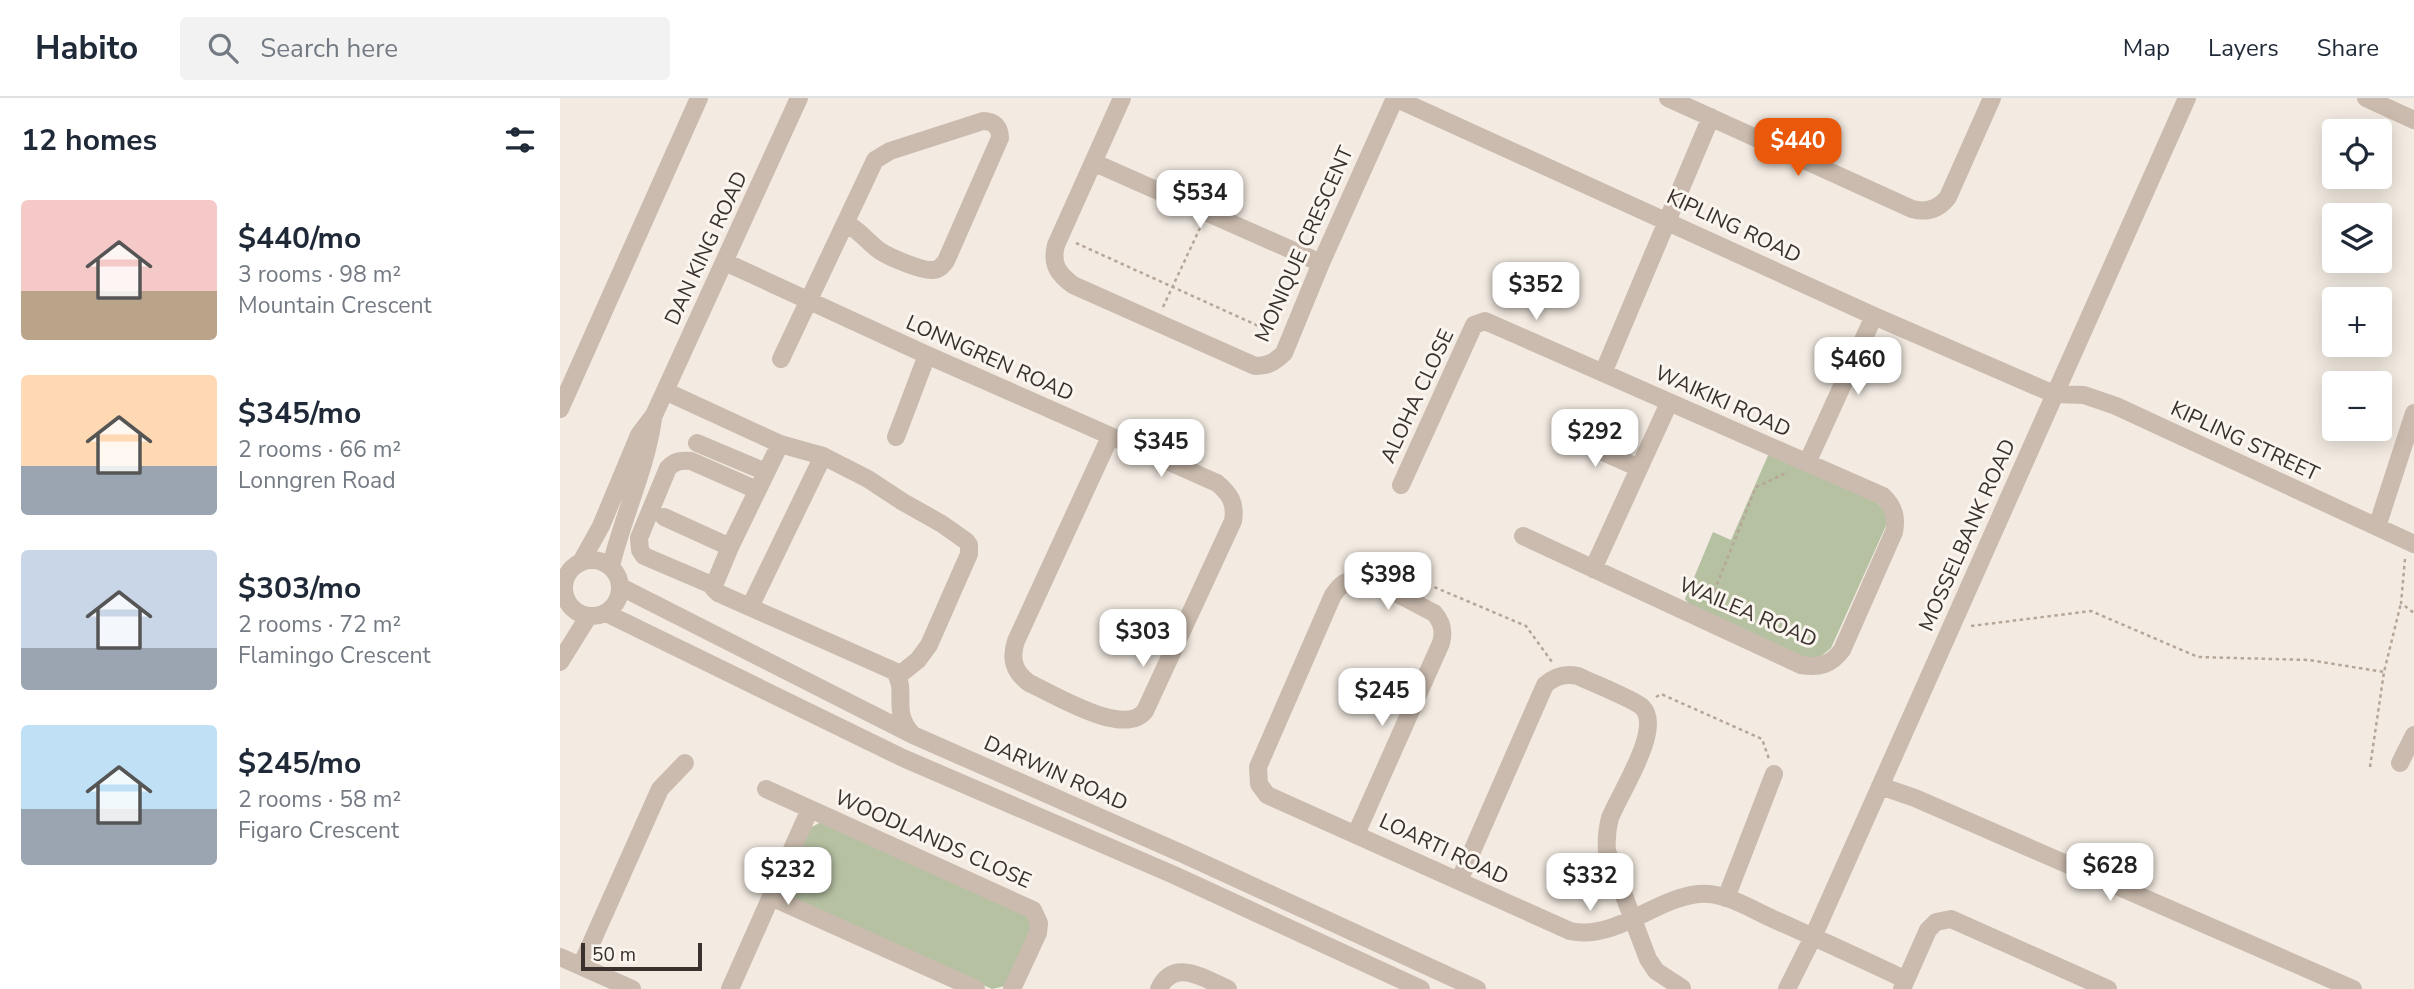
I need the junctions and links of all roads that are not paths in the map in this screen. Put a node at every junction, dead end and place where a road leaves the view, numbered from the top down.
1 (699, 98) edge
2 (799, 98) edge
3 (1122, 98) edge
4 (1395, 98) edge
5 (1668, 98) edge
6 (1992, 98) edge
7 (2187, 98) edge
8 (2366, 98) edge
9 (1711, 117) junction
10 (2414, 120) edge
11 (1095, 163) junction
12 (1667, 220) junction
13 (845, 223) junction
14 (725, 262) junction
15 (1321, 263) junction
16 (808, 301) junction
17 (1874, 316) junction
18 (1474, 325) joint
19 (927, 355) junction
20 (781, 359) dead end
21 (1603, 373) junction
22 (665, 391) junction
23 (2054, 394) junction
24 (1669, 403) junction
25 (560, 409) edge
26 (2414, 413) edge
27 (654, 415) junction
28 (1567, 436) dead end
29 (1111, 437) junction
30 (896, 438) dead end
31 (697, 443) dead end
32 (780, 444) junction
33 (823, 456) junction
34 (1807, 463) junction
35 (1639, 468) junction
36 (766, 472) junction
37 (1401, 485) dead end
38 (757, 490) junction
39 (664, 517) dead end
40 (2377, 527) junction
41 (1523, 536) dead end
42 (730, 547) junction
43 (2410, 548) edge
44 (572, 562) edge
45 (611, 566) junction
46 (1593, 569) junction
47 (712, 586) junction
48 (621, 587) junction
49 (564, 594) edge
50 (750, 607) junction
51 (597, 615) junction
52 (560, 619) edge
53 (560, 662) edge
54 (899, 683) junction
55 (865, 712) junction
56 (913, 735) junction
57 (2414, 735) edge
58 (685, 763) dead end
59 (2400, 763) dead end
60 (1774, 774) road end
61 (1880, 786) junction
62 (766, 789) dead end
63 (810, 809) junction
64 (1356, 834) junction
65 (1459, 881) junction
66 (771, 897) junction
67 (1726, 898) junction
68 (1633, 919) junction
69 (1813, 937) junction
70 (560, 957) edge
71 (581, 966) junction
72 (1904, 984) edge
73 (1682, 988) edge
74 (632, 989) edge
75 (730, 989) edge
76 (976, 989) edge
77 (1012, 989) edge
78 (1159, 989) edge
79 (1228, 989) edge
80 (1421, 989) edge
81 (1477, 989) edge
82 (1787, 989) edge
83 (2108, 989) edge
84 (2353, 989) edge

1 - 25 street
2 - 14 street, DAN KING ROAD
3 - 11 street, MONIQUE CRESCENT
4 - 12 street, KIPLING ROAD
4 - 15 street, MONIQUE CRESCENT
5 - 9 street
6 - 9 street
7 - 23 street, MOSSELBANK ROAD
8 - 10 street
9 - 12 street
11 - 15 street
11 - 15 street, MONIQUE CRESCENT
12 - 17 street, KIPLING ROAD
12 - 21 street
13 - 13 street
13 - 16 street
14 - 16 street, LONNGREN ROAD
14 - 22 street, DAN KING ROAD
16 - 19 street, LONNGREN ROAD
16 - 20 street
17 - 23 street, KIPLING ROAD
17 - 34 street, WAIKIKI ROAD
18 - 21 street, WAIKIKI ROAD
18 - 37 street, ALOHA CLOSE
19 - 29 street, LONNGREN ROAD
19 - 30 street
21 - 24 street, WAIKIKI ROAD
22 - 27 street, DAN KING ROAD
22 - 32 street
23 - 40 street, KIPLING STREET
23 - 61 street, MOSSELBANK ROAD
24 - 34 street, WAIKIKI ROAD
24 - 35 street
26 - 40 street
27 - 44 street, DAN KING ROAD
27 - 45 street, DAN KING ROAD
28 - 35 street
29 - 29 street, LONNGREN ROAD
31 - 36 street
32 - 33 street
32 - 36 street
33 - 50 street
33 - 54 street
34 - 46 street, WAILEA ROAD
35 - 46 street
36 - 38 street
38 - 42 street
38 - 47 street
39 - 42 street
40 - 43 street, KIPLING STREET
41 - 46 street, WAILEA ROAD
42 - 47 street
44 - 45 street
44 - 49 street
45 - 48 street
47 - 50 street
48 - 51 street
48 - 55 street, DARWIN ROAD
49 - 51 street
49 - 52 street
50 - 54 street
51 - 53 street
51 - 80 street
54 - 55 street
54 - 56 street
55 - 56 street, DARWIN ROAD
56 - 81 street, DARWIN ROAD
57 - 59 street
58 - 71 street
60 - 67 street
61 - 69 street, MOSSELBANK ROAD
61 - 84 street
62 - 63 street, WOODLANDS CLOSE
63 - 66 street, WOODLANDS CLOSE
63 - 77 street, WOODLANDS CLOSE
64 - 64 street, LOARTI ROAD
64 - 65 street, LOARTI ROAD
65 - 68 street, LOARTI ROAD
65 - 68 street
66 - 75 street, WOODLANDS CLOSE
66 - 76 street
67 - 68 street, LOARTI ROAD
67 - 69 street, LOARTI ROAD
68 - 73 street
69 - 72 street, LOARTI ROAD
69 - 82 street, MOSSELBANK ROAD
70 - 71 street
71 - 74 street
72 - 83 street
78 - 79 street

